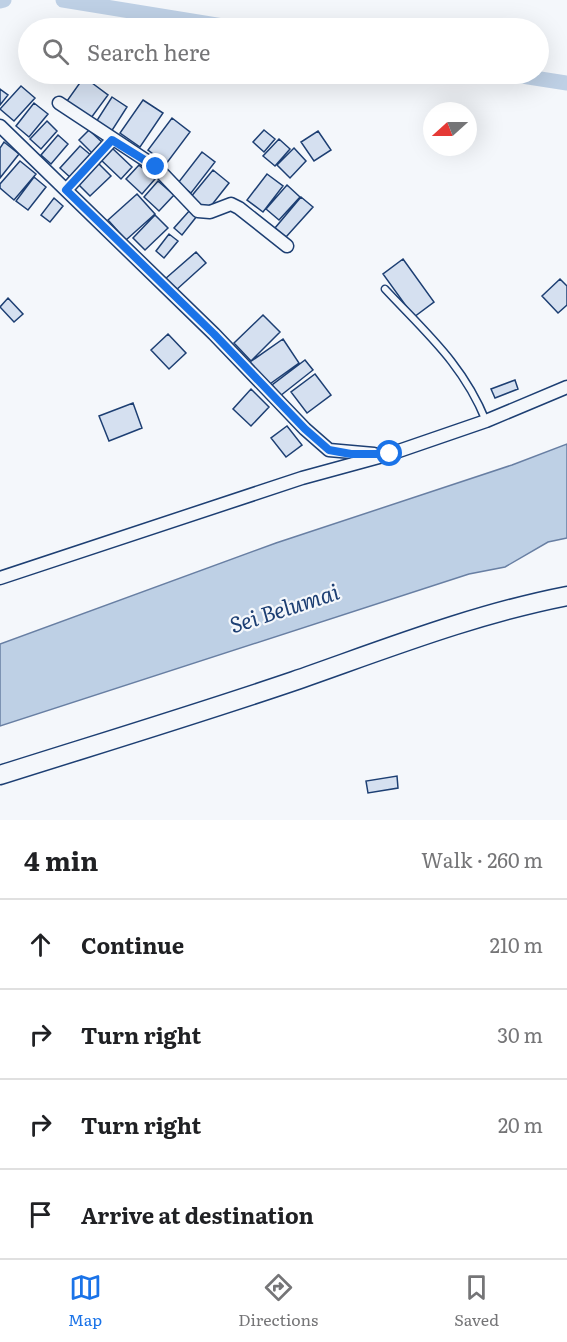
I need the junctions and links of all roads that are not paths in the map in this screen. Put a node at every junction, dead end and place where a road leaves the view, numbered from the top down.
1 (59, 104) dead end
2 (0, 126) edge
3 (112, 140) junction
4 (66, 190) junction
5 (287, 246) dead end
6 (385, 289) dead end
7 (567, 387) edge
8 (486, 421) junction
9 (390, 454) junction
10 (0, 578) edge
11 (567, 596) edge
12 (0, 775) edge

1 - 3 street
2 - 4 street
3 - 4 street
3 - 5 street
4 - 9 street
6 - 8 lane
7 - 8 street
8 - 9 street
9 - 10 street
11 - 12 street

